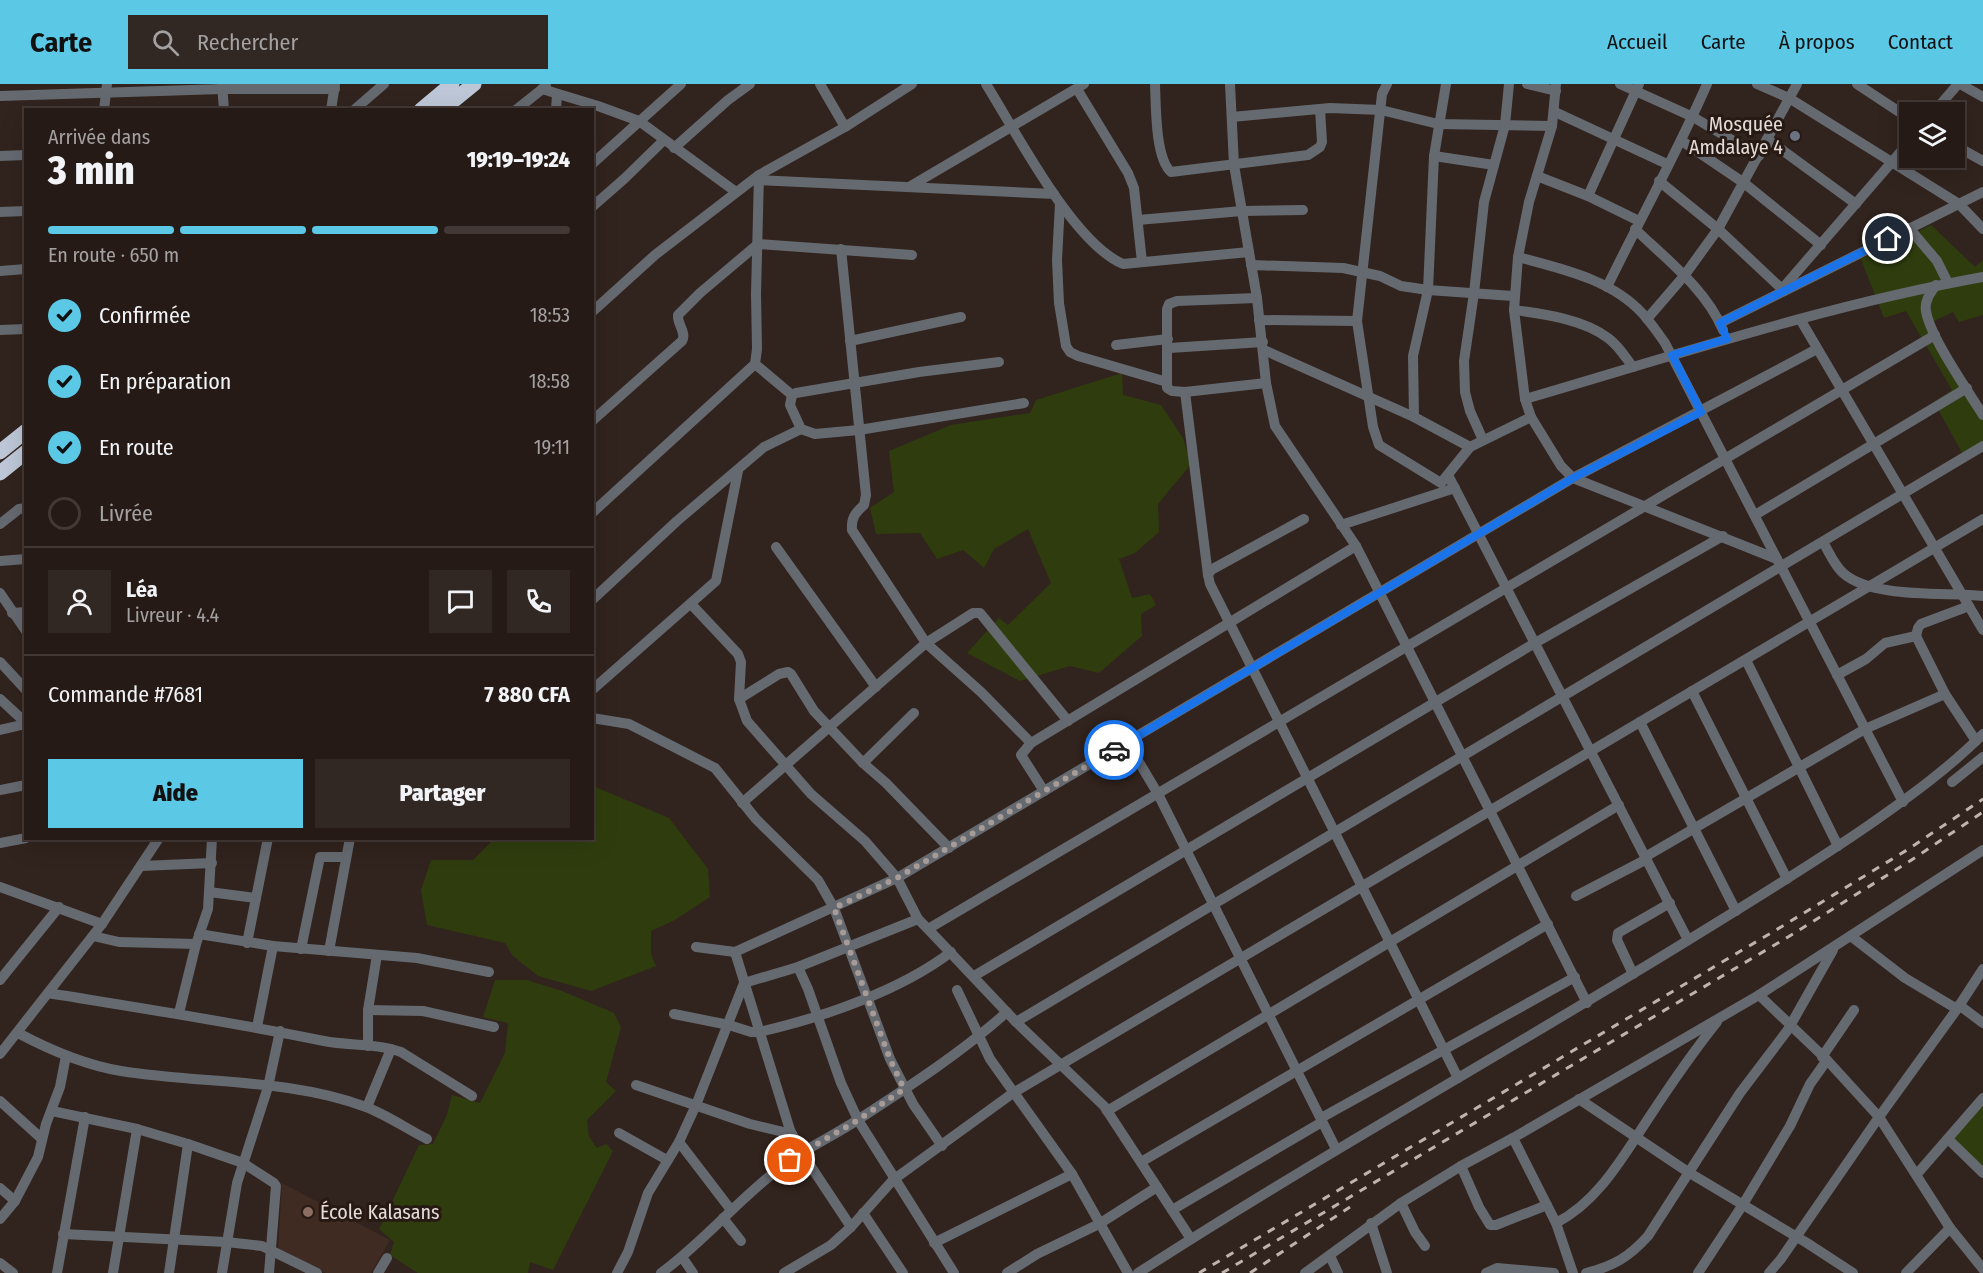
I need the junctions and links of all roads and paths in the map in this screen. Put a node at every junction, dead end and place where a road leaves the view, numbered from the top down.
1 (384, 84) edge
2 (452, 84) edge
3 (474, 84) edge
4 (681, 84) edge
5 (750, 84) edge
6 (820, 84) edge
7 (912, 84) edge
8 (986, 84) edge
9 (1155, 84) edge
10 (1230, 84) edge
11 (1387, 84) edge
12 (1446, 84) edge
13 (1509, 84) edge
14 (1527, 84) edge
15 (1620, 84) edge
16 (1707, 84) edge
17 (1757, 84) edge
18 (1797, 84) edge
19 (1857, 84) edge
20 (1959, 84) edge
21 (222, 86) edge
22 (1081, 86) edge
23 (335, 87) edge
24 (546, 87) edge
25 (106, 88) edge
26 (1556, 88) edge
27 (1637, 88) edge
28 (557, 94) junction
29 (0, 96) edge
30 (1983, 97) edge
31 (1789, 98) junction
32 (1943, 102) edge
33 (104, 108) edge
34 (224, 108) edge
35 (331, 108) edge
36 (356, 108) edge
37 (423, 108) edge
38 (444, 108) edge
39 (519, 108) edge
40 (556, 108) edge
41 (1320, 109) junction
42 (1381, 110) junction
43 (1555, 112) junction
44 (1899, 112) edge
45 (1232, 117) junction
46 (1693, 117) junction
47 (639, 122) junction
48 (1438, 124) junction
49 (1504, 125) junction
50 (1552, 126) junction
51 (844, 127) junction
52 (1013, 127) junction
53 (1614, 139) junction
54 (1767, 139) junction
55 (664, 140) junction
56 (1682, 141) junction
57 (674, 148) junction
58 (1965, 151) edge
59 (1899, 154) edge
60 (24, 155) edge
61 (0, 156) edge
62 (1434, 156) junction
63 (1759, 156) junction
64 (1983, 161) edge
65 (594, 162) edge
66 (1892, 162) junction
67 (1667, 164) junction
68 (1234, 165) junction
69 (1494, 165) junction
70 (1537, 176) junction
71 (759, 178) junction
72 (1659, 182) junction
73 (1744, 183) junction
74 (909, 187) junction
75 (736, 192) junction
76 (1983, 192) edge
77 (1588, 196) junction
78 (1057, 198) junction
79 (1856, 204) junction
80 (1959, 204) junction
81 (594, 205) edge
82 (1303, 210) dead end
83 (1242, 211) junction
84 (0, 212) edge
85 (24, 212) edge
86 (1138, 220) junction
87 (1637, 225) junction
88 (1909, 228) junction
89 (1718, 229) junction
90 (1983, 229) edge
91 (758, 244) junction
92 (1821, 245) junction
93 (841, 249) junction
94 (1250, 252) junction
95 (912, 255) dead end
96 (1518, 257) junction
97 (1142, 262) junction
98 (1251, 265) junction
99 (24, 269) edge
100 (0, 271) edge
101 (1364, 271) junction
102 (1684, 276) junction
103 (1982, 279) edge
104 (1948, 283) junction
105 (1936, 285) junction
106 (1608, 287) junction
107 (1428, 290) junction
108 (1783, 290) junction
109 (1474, 293) junction
110 (1514, 296) junction
111 (1257, 298) junction
112 (594, 310) edge
113 (1514, 310) junction
114 (961, 317) dead end
115 (1647, 319) junction
116 (1800, 319) junction
117 (1259, 320) junction
118 (1357, 321) junction
119 (1720, 323) junction
120 (24, 329) edge
121 (0, 330) edge
122 (1935, 335) junction
123 (1727, 339) junction
124 (850, 341) junction
125 (1168, 343) junction
126 (1116, 345) dead end
127 (1263, 346) junction
128 (1817, 350) junction
129 (1672, 355) junction
130 (999, 362) dead end
131 (755, 364) junction
132 (1633, 367) junction
133 (1167, 382) junction
134 (1266, 383) junction
135 (855, 384) junction
136 (1967, 388) junction
137 (1842, 390) junction
138 (1185, 392) junction
139 (792, 395) junction
140 (1368, 396) junction
141 (1525, 399) junction
142 (1024, 403) dead end
143 (1701, 412) junction
144 (1983, 415) edge
145 (1414, 417) junction
146 (1531, 417) junction
147 (594, 419) edge
148 (801, 429) junction
149 (859, 430) junction
150 (24, 433) edge
151 (1483, 440) junction
152 (1873, 444) junction
153 (1983, 446) edge
154 (1470, 447) junction
155 (0, 452) edge
156 (24, 454) edge
157 (1726, 459) junction
158 (738, 471) junction
159 (0, 473) edge
160 (1448, 475) junction
161 (1573, 478) junction
162 (1455, 488) junction
163 (1903, 494) junction
164 (1645, 506) junction
165 (24, 508) edge
166 (594, 511) edge
167 (1755, 515) junction
168 (1304, 519) dead end
169 (1983, 519) edge
170 (0, 524) edge
171 (1341, 525) junction
172 (1478, 534) junction
173 (1723, 536) junction
174 (1822, 542) junction
175 (1356, 546) junction
176 (776, 547) dead end
177 (1935, 548) junction
178 (24, 560) edge
179 (0, 561) edge
180 (1779, 562) junction
181 (1208, 575) junction
182 (1870, 586) junction
183 (1506, 588) junction
184 (0, 593) edge
185 (1379, 593) junction
186 (1961, 593) junction
187 (1983, 596) edge
188 (594, 598) edge
189 (691, 604) junction
190 (1969, 606) junction
191 (24, 612) edge
192 (12, 613) junction
193 (1810, 622) junction
194 (1230, 623) junction
195 (24, 629) edge
196 (1983, 630) edge
197 (1916, 636) junction
198 (926, 643) junction
199 (1535, 643) junction
200 (1407, 647) junction
201 (1746, 660) junction
202 (0, 662) edge
203 (1252, 668) junction
204 (1837, 675) junction
205 (876, 687) junction
206 (24, 688) edge
207 (594, 688) edge
208 (1692, 691) junction
209 (1945, 694) junction
210 (1563, 697) junction
211 (0, 699) edge
212 (739, 699) junction
213 (1435, 702) junction
214 (914, 713) dead end
215 (594, 718) edge
216 (1068, 721) junction
217 (24, 722) edge
218 (1279, 722) junction
219 (1640, 722) junction
220 (24, 724) edge
221 (830, 728) junction
222 (1865, 729) junction
223 (0, 730) edge
224 (1980, 738) edge
225 (1127, 742) junction
226 (1031, 743) junction
227 (1591, 751) junction
228 (1462, 756) junction
229 (1983, 757) edge
230 (863, 764) junction
231 (785, 766) junction
232 (1800, 767) junction
233 (1307, 778) junction
234 (1952, 782) dead end
235 (24, 785) edge
236 (0, 790) edge
237 (1044, 791) junction
238 (1158, 794) junction
239 (1746, 798) junction
240 (1903, 802) junction
241 (742, 803) junction
242 (1619, 805) junction
243 (1490, 811) junction
244 (1694, 828) junction
245 (1335, 832) junction
246 (24, 838) edge
247 (212, 840) edge
248 (268, 840) edge
249 (350, 840) edge
250 (154, 841) edge
251 (0, 843) edge
252 (1838, 846) junction
253 (949, 848) junction
254 (1186, 850) junction
255 (1983, 850) edge
256 (346, 856) junction
257 (1646, 858) junction
258 (212, 863) junction
259 (141, 866) junction
260 (1518, 866) junction
261 (897, 878) junction
262 (1787, 879) junction
263 (1362, 887) junction
264 (1, 889) edge
265 (209, 892) junction
266 (1576, 896) dead end
267 (256, 898) junction
268 (1670, 903) junction
269 (1213, 904) junction
270 (59, 907) junction
271 (834, 908) junction
272 (1736, 911) junction
273 (918, 919) junction
274 (102, 924) junction
275 (1548, 924) junction
276 (928, 929) junction
277 (93, 936) junction
278 (1852, 937) junction
279 (198, 939) junction
280 (1688, 940) junction
281 (1389, 941) junction
282 (247, 943) junction
283 (273, 946) junction
284 (696, 947) dead end
285 (849, 947) junction
286 (1834, 948) junction
287 (301, 949) junction
288 (329, 951) junction
289 (735, 952) junction
290 (951, 952) junction
291 (377, 955) junction
292 (1240, 959) junction
293 (798, 967) junction
294 (1983, 969) edge
295 (489, 972) dead end
296 (1633, 974) junction
297 (974, 976) junction
298 (1575, 977) junction
299 (0, 980) edge
300 (744, 983) junction
301 (957, 990) dead end
302 (48, 993) junction
303 (1759, 995) junction
304 (868, 997) junction
305 (1419, 1000) junction
306 (1587, 1002) junction
307 (1958, 1007) junction
308 (368, 1010) junction
309 (1854, 1010) dead end
310 (1007, 1012) junction
311 (179, 1013) junction
312 (674, 1014) dead end
313 (1268, 1014) junction
314 (1723, 1014) junction
315 (818, 1016) junction
316 (1016, 1022) junction
317 (1983, 1023) edge
318 (729, 1025) junction
319 (1790, 1026) junction
320 (257, 1027) junction
321 (494, 1027) dead end
322 (280, 1031) junction
323 (759, 1032) junction
324 (18, 1033) junction
325 (979, 1036) junction
326 (368, 1046) junction
327 (391, 1049) junction
328 (1443, 1049) junction
329 (0, 1054) edge
330 (66, 1056) junction
331 (1824, 1058) junction
332 (1062, 1064) junction
333 (1297, 1071) junction
334 (1458, 1078) junction
335 (636, 1085) dead end
336 (268, 1087) junction
337 (904, 1089) junction
338 (1013, 1093) junction
339 (472, 1096) dead end
340 (1983, 1098) edge
341 (1580, 1099) junction
342 (0, 1101) edge
343 (696, 1105) junction
344 (367, 1107) junction
345 (52, 1111) junction
346 (1107, 1111) junction
347 (85, 1117) junction
348 (1879, 1117) junction
349 (858, 1120) junction
350 (1321, 1120) junction
351 (137, 1128) junction
352 (619, 1133) dead end
353 (792, 1134) junction
354 (42, 1138) junction
355 (1514, 1138) junction
356 (1636, 1138) junction
357 (427, 1139) dead end
358 (1948, 1139) junction
359 (679, 1142) junction
360 (188, 1144) junction
361 (942, 1146) junction
362 (1336, 1149) junction
363 (802, 1153) junction
364 (668, 1160) junction
365 (1142, 1162) junction
366 (243, 1163) junction
367 (1461, 1166) junction
368 (1688, 1172) junction
369 (1983, 1173) edge
370 (1072, 1174) junction
371 (1917, 1174) junction
372 (893, 1180) junction
373 (1157, 1187) junction
374 (0, 1188) edge
375 (15, 1201) junction
376 (1401, 1203) junction
377 (1547, 1205) junction
378 (1742, 1206) junction
379 (1172, 1210) junction
380 (863, 1213) junction
381 (727, 1214) junction
382 (0, 1219) edge
383 (1371, 1223) junction
384 (1556, 1223) junction
385 (1099, 1224) junction
386 (851, 1227) junction
387 (1950, 1228) junction
388 (63, 1234) junction
389 (1796, 1237) junction
390 (119, 1238) junction
391 (1191, 1239) junction
392 (174, 1240) junction
393 (741, 1241) dead end
394 (226, 1242) junction
395 (934, 1243) junction
396 (1425, 1246) dead end
397 (273, 1250) junction
398 (1330, 1256) junction
399 (682, 1257) junction
400 (387, 1258) dead end
401 (0, 1263) edge
402 (1983, 1269) edge
403 (1608, 1270) edge
404 (950, 1272) edge
405 (13, 1273) edge
406 (57, 1273) edge
407 (113, 1273) edge
408 (169, 1273) edge
409 (222, 1273) edge
410 (269, 1273) edge
411 (318, 1273) edge
412 (378, 1273) edge
413 (616, 1273) edge
414 (661, 1273) edge
415 (693, 1273) edge
416 (784, 1273) edge
417 (903, 1273) edge
418 (1007, 1273) edge
419 (1128, 1273) edge
420 (1138, 1273) edge
421 (1305, 1273) edge
422 (1338, 1273) edge
423 (1387, 1273) edge
424 (1486, 1273) edge
425 (1554, 1273) edge
426 (1573, 1273) edge
427 (1586, 1273) edge
428 (1698, 1273) edge
429 (1769, 1273) edge
430 (1853, 1273) edge
431 (1906, 1273) edge

1 - 36 street
2 - 37 highway
3 - 38 highway
4 - 47 street
5 - 57 street
6 - 51 street
7 - 51 street
8 - 52 street
9 - 68 street
10 - 45 street
11 - 42 street
12 - 48 street
13 - 49 street
14 - 26 street
15 - 27 street
16 - 46 street
17 - 31 street
18 - 31 street
19 - 44 street
20 - 30 street
20 - 32 street
21 - 23 street
21 - 25 street
21 - 34 street
22 - 52 street
22 - 86 street
23 - 35 street
24 - 28 street
24 - 39 street
25 - 29 street
25 - 33 street
26 - 43 street
27 - 46 street
27 - 53 street
28 - 40 street
28 - 47 street
31 - 54 street
31 - 66 street
41 - 42 street
41 - 45 street
41 - 68 street
42 - 48 street
42 - 101 street
43 - 50 street
43 - 53 street
45 - 68 street
46 - 56 street
46 - 63 street
47 - 55 street
47 - 65 street
48 - 49 street
48 - 62 street
49 - 50 street
49 - 69 street
50 - 70 street
51 - 71 street
52 - 74 street
52 - 78 street
53 - 67 street
53 - 77 street
54 - 63 street
54 - 79 street
55 - 57 street
55 - 81 street
56 - 67 street
56 - 73 street
57 - 75 street
58 - 64 street
59 - 66 street
60 - 61 street
62 - 69 street
62 - 107 street
63 - 73 street
66 - 79 street
66 - 80 street
67 - 72 street
68 - 83 street
69 - 109 street
70 - 77 street
70 - 96 street
71 - 74 street
71 - 75 street
71 - 91 street
72 - 87 street
72 - 89 street
73 - 89 street
73 - 92 street
74 - 78 street
75 - 112 street
76 - 80 street
77 - 87 street
78 - 97 street
78 - 133 street
79 - 92 street
80 - 88 street
80 - 90 street
82 - 83 street
83 - 86 street
83 - 94 street
84 - 85 street
86 - 97 street
87 - 102 street
87 - 106 street
88 - 104 street
88 - 108 street
89 - 102 street
89 - 108 street
91 - 93 street
91 - 131 street
91 - 147 street
92 - 108 street
93 - 95 street
93 - 124 street
94 - 97 street
94 - 98 street
96 - 106 street
96 - 110 street
98 - 101 street
98 - 111 street
99 - 100 street
101 - 107 street
101 - 118 street
102 - 115 street
102 - 119 street
103 - 104 street
104 - 105 street
105 - 116 street
105 - 122 street
106 - 115 street
107 - 109 street
107 - 145 street
108 - 119 street
109 - 110 street
109 - 151 street
110 - 113 street
111 - 117 street
111 - 125 street
113 - 132 street
113 - 141 street
114 - 124 street
115 - 129 street
116 - 123 street
116 - 128 street
117 - 118 street
117 - 127 street
118 - 140 street
119 - 123 street
120 - 121 street
122 - 136 street
122 - 137 street
123 - 129 street
124 - 135 street
125 - 126 street
125 - 127 street
125 - 133 street
127 - 134 street
127 - 140 street
128 - 137 street
128 - 143 street
129 - 132 street
129 - 143 street
130 - 135 street
131 - 139 street
131 - 166 street
132 - 141 street
133 - 138 street
134 - 138 street
134 - 171 street
135 - 139 street
135 - 149 street
136 - 144 street
136 - 152 street
137 - 152 street
137 - 157 street
138 - 181 street
139 - 148 street
140 - 145 street
140 - 160 street
141 - 146 street
142 - 149 street
143 - 157 street
143 - 161 street
145 - 154 street
146 - 151 street
146 - 161 street
148 - 149 street
148 - 158 street
149 - 198 street
150 - 155 highway
151 - 154 street
152 - 163 street
152 - 167 street
153 - 163 street
154 - 160 street
156 - 159 highway
157 - 164 street
157 - 167 street
158 - 188 street
158 - 189 street
160 - 162 street
161 - 164 street
161 - 172 street
162 - 171 street
162 - 172 street
163 - 174 street
163 - 177 street
164 - 173 street
164 - 183 street
165 - 170 street
167 - 180 street
168 - 181 street
169 - 177 street
171 - 175 street
172 - 183 street
172 - 185 street
173 - 180 street
173 - 199 street
174 - 180 street
174 - 182 street
175 - 185 street
175 - 194 street
176 - 205 street
177 - 182 street
177 - 186 street
178 - 179 street
180 - 193 street
180 - 210 street
181 - 194 street
182 - 186 street
182 - 193 street
183 - 199 street
183 - 200 street
184 - 192 street
185 - 200 street
185 - 203 street
186 - 187 street
186 - 190 street
189 - 207 street
189 - 212 street
190 - 196 street
190 - 197 street
191 - 192 street
192 - 195 street
193 - 201 street
193 - 204 street
194 - 203 street
194 - 216 street
197 - 204 street
197 - 209 street
198 - 205 street
198 - 216 street
198 - 226 street
199 - 210 street
199 - 213 street
200 - 213 street
200 - 218 street
201 - 208 street
201 - 232 street
202 - 206 street
203 - 218 street
203 - 225 street
204 - 222 street
205 - 221 street
208 - 219 street
208 - 239 street
209 - 222 street
209 - 224 street
210 - 227 street
210 - 228 street
211 - 217 street
212 - 221 street
212 - 231 street
213 - 228 street
213 - 233 street
214 - 230 street
215 - 241 street
216 - 226 street
218 - 233 street
218 - 238 street
219 - 227 street
219 - 244 street
220 - 223 street
221 - 230 street
221 - 231 street
222 - 232 street
222 - 240 street
224 - 240 street
225 - 237 street
225 - 238 street
226 - 237 street
227 - 242 street
227 - 243 street
228 - 243 street
228 - 245 street
229 - 234 street
230 - 253 street
231 - 241 street
231 - 261 street
232 - 239 street
232 - 252 street
233 - 245 street
233 - 254 street
235 - 236 street
237 - 253 street
238 - 254 street
238 - 276 street
239 - 244 street
239 - 262 street
240 - 252 street
241 - 271 street
242 - 257 street
242 - 260 street
243 - 260 street
243 - 263 street
244 - 257 street
244 - 272 street
245 - 263 street
245 - 269 street
246 - 251 street
247 - 258 street
248 - 267 street
249 - 256 street
250 - 259 street
252 - 262 street
253 - 261 street
254 - 269 street
254 - 297 street
255 - 278 street
256 - 287 street
256 - 288 street
257 - 266 street
257 - 268 street
258 - 259 street
258 - 265 street
259 - 274 street
260 - 275 street
260 - 281 street
261 - 271 street
261 - 273 street
262 - 272 street
263 - 281 street
263 - 292 street
264 - 270 street
265 - 267 street
265 - 279 street
267 - 282 street
268 - 280 street
268 - 296 street
269 - 292 street
269 - 316 street
270 - 274 street
270 - 299 street
271 - 285 street
271 - 289 street
272 - 280 street
273 - 276 street
273 - 285 street
274 - 277 street
275 - 298 street
275 - 305 street
276 - 290 street
277 - 279 street
277 - 302 street
278 - 286 street
278 - 307 street
279 - 282 street
279 - 311 street
280 - 296 street
281 - 305 street
281 - 313 street
282 - 283 street
283 - 287 street
283 - 320 street
284 - 289 street
285 - 293 street
285 - 304 street
286 - 303 street
286 - 319 street
287 - 288 street
288 - 291 street
289 - 300 street
290 - 297 street
290 - 304 street
291 - 295 street
291 - 308 street
292 - 313 street
292 - 332 street
293 - 300 street
293 - 315 street
294 - 307 street
296 - 306 street
297 - 310 street
298 - 306 street
298 - 328 street
300 - 318 street
300 - 323 street
301 - 325 street
302 - 311 street
302 - 324 street
303 - 314 street
303 - 319 street
304 - 315 street
304 - 337 street
305 - 328 street
305 - 333 street
306 - 334 street
307 - 317 street
307 - 348 street
308 - 321 street
308 - 326 street
309 - 331 street
310 - 316 street
310 - 325 street
311 - 320 street
312 - 318 street
313 - 333 street
313 - 346 street
314 - 341 street
314 - 356 street
315 - 323 street
315 - 349 street
316 - 332 street
318 - 323 street
318 - 343 street
319 - 331 street
319 - 368 street
320 - 322 street
322 - 326 street
322 - 336 street
323 - 353 street
324 - 329 street
324 - 330 street
325 - 337 street
325 - 338 street
326 - 327 street
327 - 339 street
327 - 344 street
328 - 334 street
328 - 350 street
330 - 336 street
330 - 345 street
331 - 348 street
331 - 378 street
332 - 338 street
332 - 346 street
333 - 350 street
333 - 365 street
334 - 362 street
335 - 343 street
336 - 344 street
336 - 366 street
337 - 349 street
337 - 361 street
338 - 361 street
338 - 370 street
340 - 358 street
341 - 355 street
341 - 356 street
342 - 354 street
343 - 353 street
343 - 359 street
344 - 357 street
345 - 347 street
345 - 354 street
346 - 365 street
347 - 351 street
347 - 388 street
348 - 371 street
348 - 389 street
349 - 363 street
349 - 372 street
350 - 362 street
350 - 379 street
351 - 360 street
351 - 390 street
352 - 364 street
353 - 363 street
354 - 375 street
355 - 367 street
355 - 377 street
356 - 368 street
356 - 384 street
358 - 369 street
358 - 371 street
359 - 364 street
359 - 381 street
360 - 366 street
360 - 392 street
361 - 372 street
362 - 391 street
363 - 381 street
363 - 386 street
364 - 413 street
365 - 373 street
366 - 394 street
366 - 397 street
367 - 376 street
367 - 377 street
368 - 378 street
368 - 403 street
370 - 385 street
370 - 395 street
371 - 387 street
372 - 380 street
372 - 395 street
373 - 379 street
373 - 385 street
374 - 375 street
375 - 382 street
376 - 383 street
376 - 396 street
377 - 384 street
378 - 389 street
378 - 428 street
379 - 391 street
380 - 386 street
380 - 417 street
381 - 393 street
381 - 399 street
383 - 398 street
383 - 423 street
384 - 426 street
385 - 418 street
385 - 419 street
386 - 416 street
387 - 402 street
387 - 431 street
388 - 390 street
388 - 406 street
389 - 429 street
389 - 430 street
390 - 392 street
390 - 407 street
391 - 420 street
392 - 394 street
392 - 408 street
394 - 397 street
394 - 409 street
395 - 404 street
397 - 410 street
397 - 411 street
398 - 421 street
398 - 422 street
399 - 414 street
399 - 415 street
400 - 412 street
401 - 405 street
403 - 427 street
424 - 425 street

